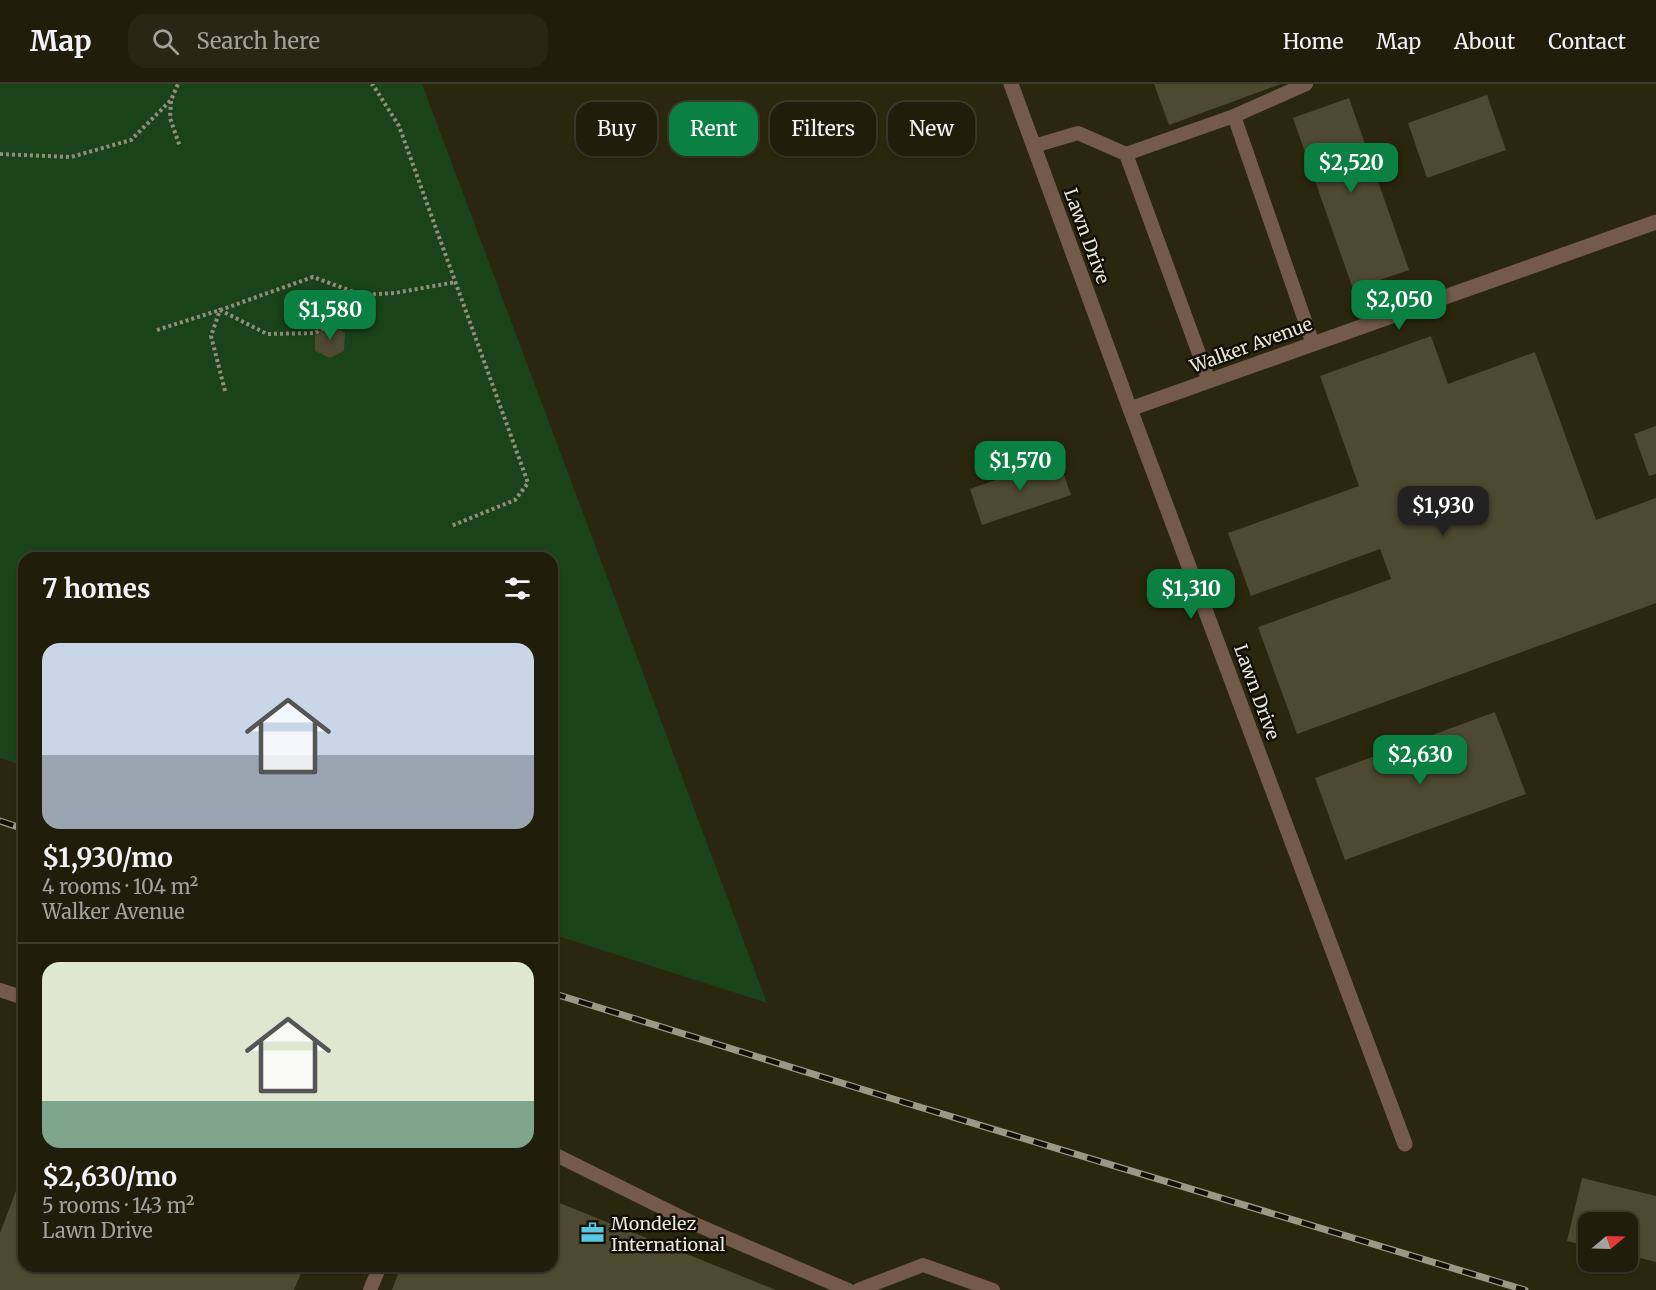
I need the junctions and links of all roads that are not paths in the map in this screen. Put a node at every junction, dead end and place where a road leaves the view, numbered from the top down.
1 (1011, 84) edge
2 (1306, 84) edge
3 (1234, 116) junction
4 (1034, 146) junction
5 (1126, 154) junction
6 (1656, 222) edge
7 (1312, 344) junction
8 (1209, 381) junction
9 (1130, 409) junction
10 (0, 990) edge
11 (18, 996) edge
12 (1405, 1144) dead end
13 (558, 1156) edge
14 (378, 1272) edge
15 (370, 1290) edge
16 (848, 1290) edge
17 (858, 1290) edge
18 (993, 1290) edge

1 - 4 street, Lawn Drive
2 - 3 lane
3 - 5 lane
3 - 7 lane
4 - 5 lane
4 - 9 street, Lawn Drive
5 - 8 lane
6 - 7 street, Walker Avenue
7 - 8 street, Walker Avenue
8 - 9 street, Walker Avenue
9 - 12 street, Lawn Drive
10 - 11 lane
13 - 16 lane
14 - 15 lane
17 - 18 lane

